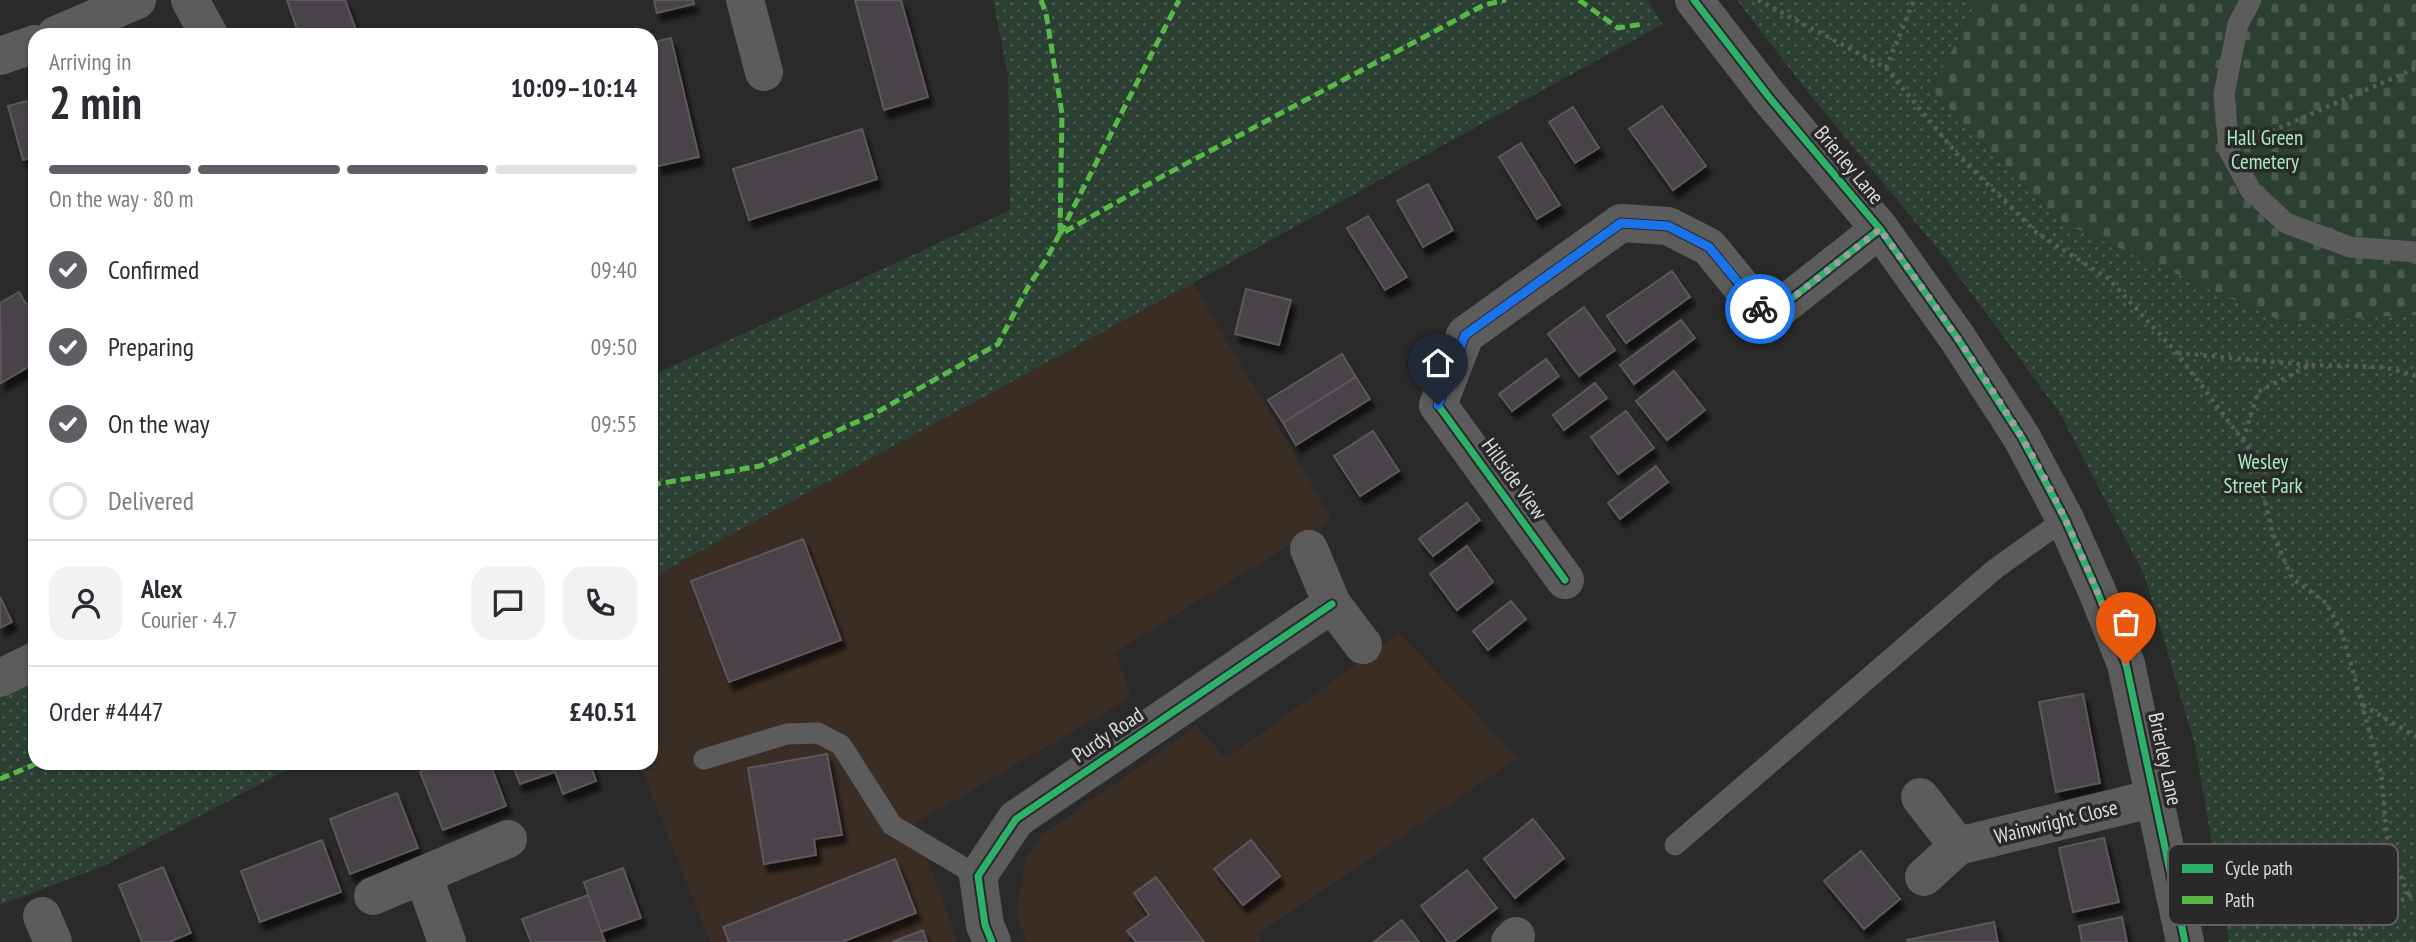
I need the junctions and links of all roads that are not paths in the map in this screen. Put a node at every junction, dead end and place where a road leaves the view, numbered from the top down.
1 (137, 0) edge
2 (190, 0) edge
3 (745, 0) edge
4 (1695, 0) edge
5 (2251, 0) edge
6 (73, 28) edge
7 (205, 28) edge
8 (28, 46) edge
9 (0, 56) edge
10 (764, 72) dead end
11 (1880, 229) junction
12 (2416, 251) edge
13 (2065, 519) junction
14 (1309, 549) dead end
15 (1565, 580) dead end
16 (1332, 604) junction
17 (1363, 645) dead end
18 (28, 664) edge
19 (0, 678) edge
20 (704, 759) dead end
21 (1920, 797) dead end
22 (2155, 797) junction
23 (508, 839) dead end
24 (1675, 845) dead end
25 (1958, 846) junction
26 (2168, 860) edge
27 (423, 875) junction
28 (978, 876) junction
29 (1924, 877) dead end
30 (373, 896) dead end
31 (447, 942) edge
32 (992, 942) edge

1 - 6 street
2 - 7 street
3 - 10 street
4 - 11 street, Brierley Lane
5 - 12 lane
8 - 9 street
11 - 13 street, Brierley Lane
11 - 15 street, Hillside View
13 - 22 street, Brierley Lane
13 - 24 lane
14 - 16 street
16 - 17 street
16 - 28 street, Purdy Road
18 - 19 street
20 - 28 lane
21 - 25 street
22 - 25 street, Wainwright Close
22 - 26 street, Brierley Lane
23 - 27 street
25 - 29 street, Wainwright Close
27 - 30 street
27 - 31 street
28 - 32 street

